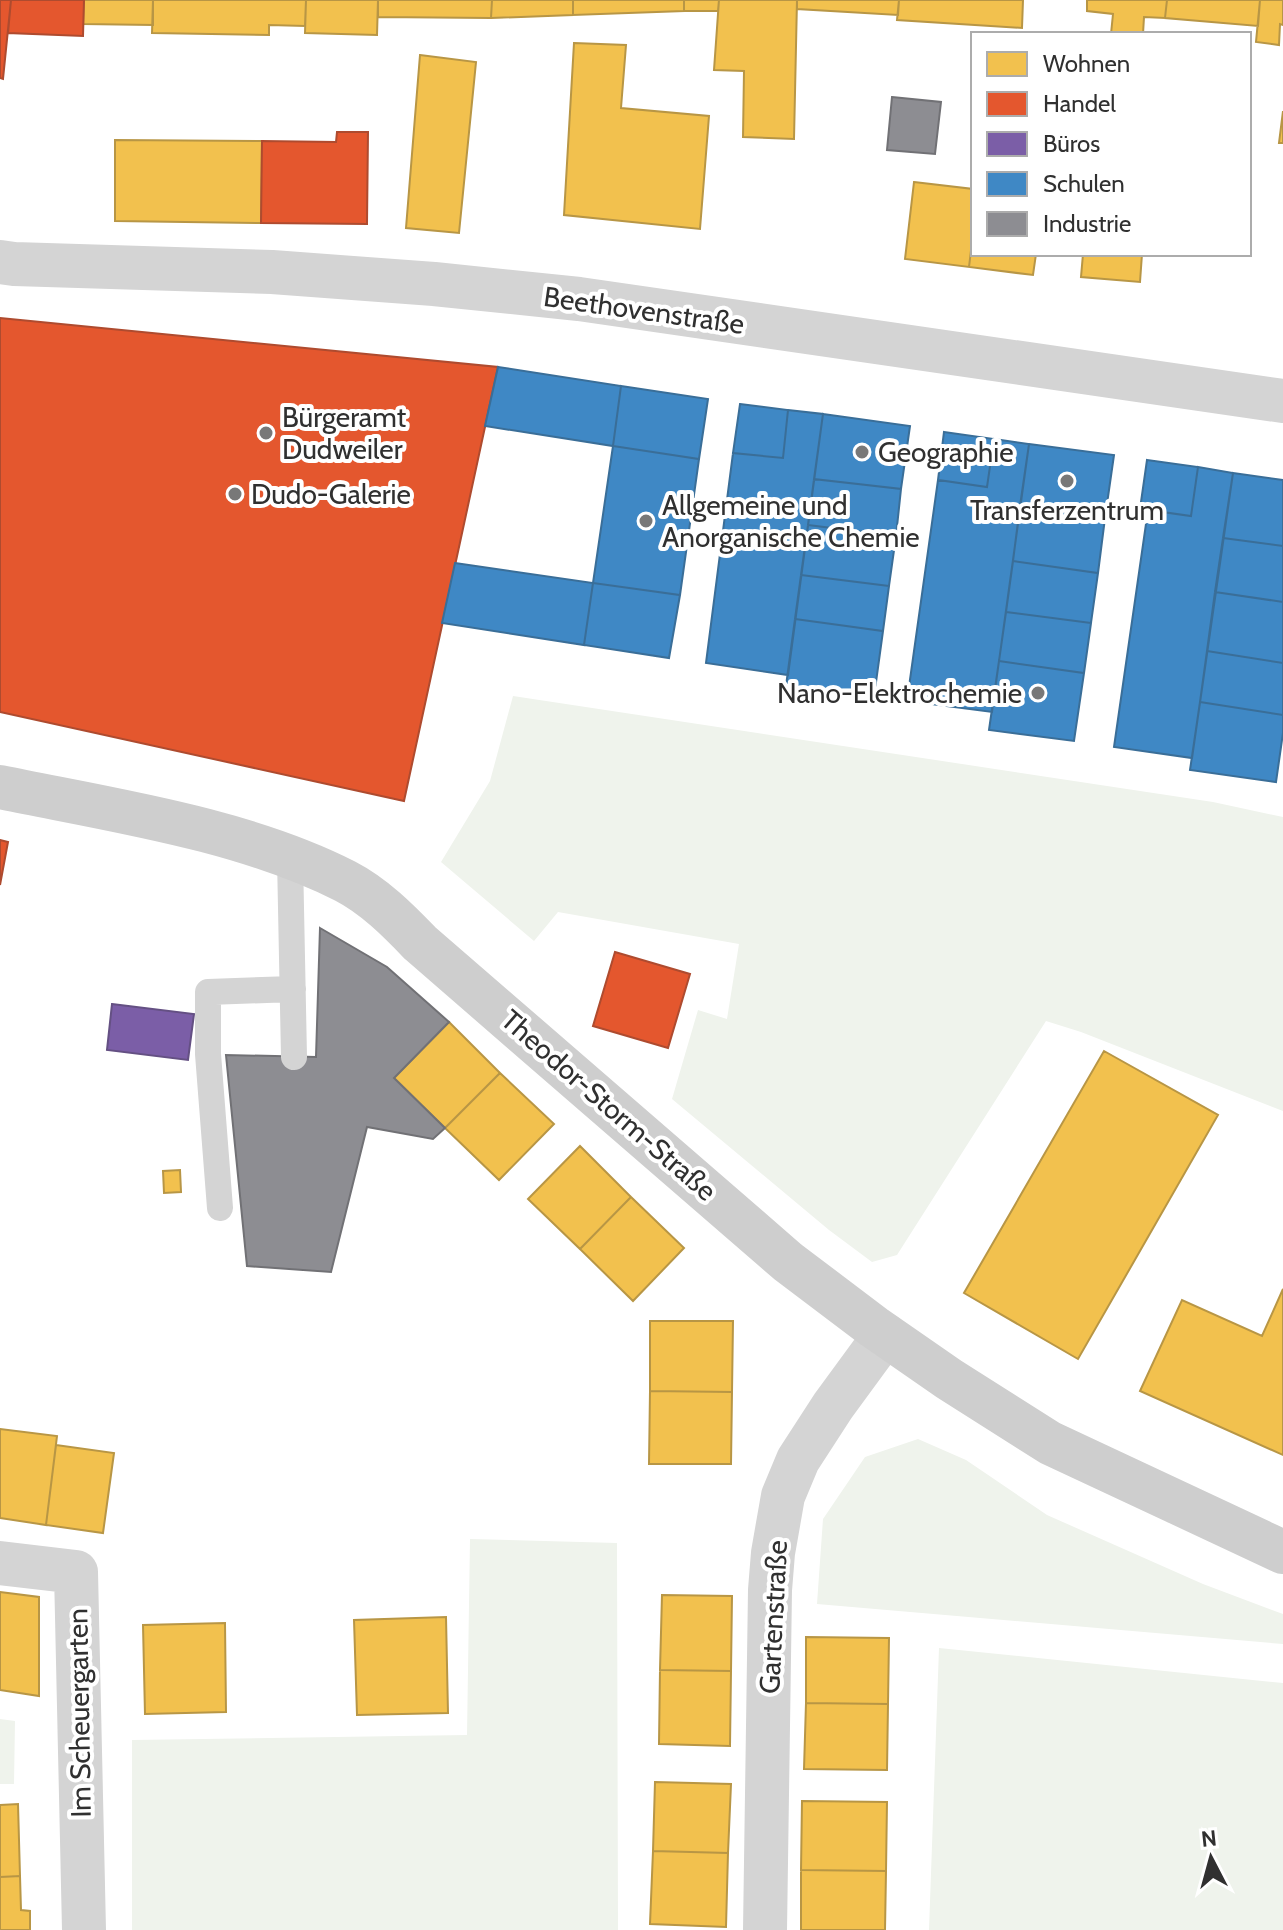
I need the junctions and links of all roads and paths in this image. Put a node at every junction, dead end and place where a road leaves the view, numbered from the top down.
1 (0, 262) edge
2 (1283, 401) edge
3 (0, 787) edge
4 (290, 858) junction
5 (293, 989) junction
6 (294, 1057) dead end
7 (220, 1208) dead end
8 (885, 1335) junction
9 (1184, 1507) junction
10 (1283, 1533) edge
11 (1283, 1552) edge
12 (0, 1563) edge
13 (84, 1930) edge
14 (765, 1930) edge

1 - 2 street, Beethovenstraße
3 - 4 street, Theodor-Storm-Straße
4 - 5 lane
4 - 8 street, Theodor-Storm-Straße
5 - 6 lane
5 - 7 lane
8 - 9 street, Theodor-Storm-Straße
8 - 14 street, Gartenstraße
9 - 10 street, Theodor-Storm-Straße
9 - 11 street, Theodor-Storm-Straße
12 - 13 street, Im Scheuergarten

